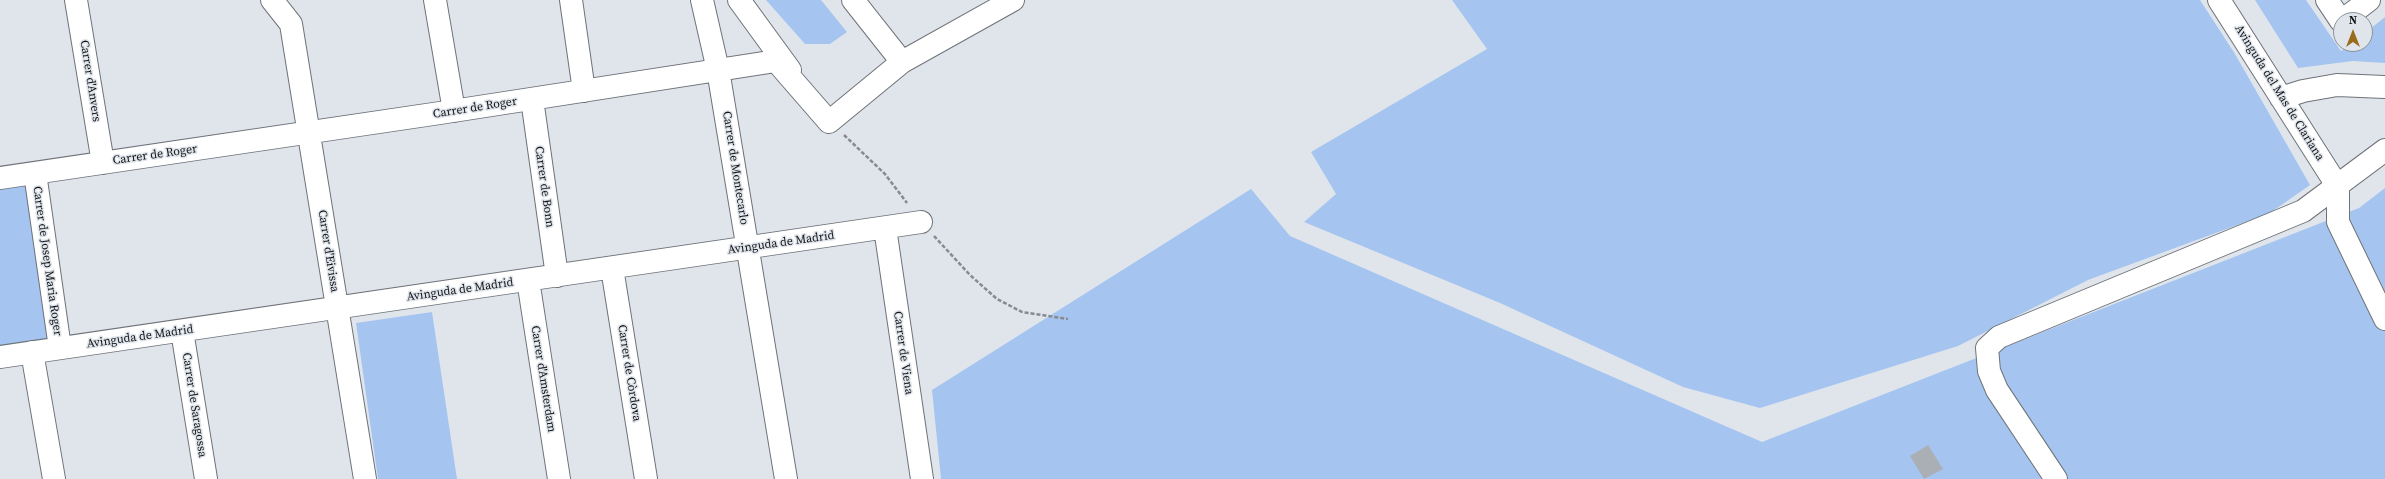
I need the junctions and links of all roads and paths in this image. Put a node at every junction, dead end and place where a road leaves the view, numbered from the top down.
1 (76, 0) edge
2 (272, 0) edge
3 (435, 0) edge
4 (571, 0) edge
5 (702, 0) edge
6 (739, 0) edge
7 (853, 0) edge
8 (1013, 0) edge
9 (2220, 0) edge
10 (2327, 0) edge
11 (2369, 0) edge
12 (2336, 12) edge
13 (2354, 12) edge
14 (902, 62) junction
15 (718, 70) junction
16 (2385, 87) edge
17 (584, 91) junction
18 (2281, 98) junction
19 (532, 99) junction
20 (454, 111) junction
21 (829, 122) junction
22 (310, 132) junction
23 (2385, 150) edge
24 (103, 163) junction
25 (35, 173) junction
26 (0, 178) edge
27 (2338, 187) junction
28 (921, 222) junction
29 (885, 228) junction
30 (748, 248) junction
31 (612, 268) junction
32 (557, 276) junction
33 (528, 280) junction
34 (337, 308) junction
35 (2385, 318) edge
36 (1068, 319) dead end
37 (182, 330) junction
38 (60, 348) junction
39 (32, 352) junction
40 (0, 357) edge
41 (54, 479) edge
42 (206, 479) edge
43 (365, 479) edge
44 (559, 479) edge
45 (646, 479) edge
46 (786, 479) edge
47 (922, 479) edge
48 (2056, 479) edge

1 - 24 street, Carrer d'Anvers
2 - 22 street, Carrer d'Eivissa
3 - 20 street
4 - 17 street
5 - 15 street, Carrer de Montecarlo
6 - 21 street
7 - 14 street
8 - 14 street
9 - 18 street, Avinguda del Mas de Clariana
10 - 12 street
11 - 13 street
14 - 21 street
15 - 17 street, Carrer de Roger
15 - 21 street, Carrer de Roger
15 - 30 street, Carrer de Montecarlo
16 - 18 street
17 - 19 street, Carrer de Roger
18 - 27 street, Avinguda del Mas de Clariana
19 - 20 street, Carrer de Roger
19 - 32 street, Carrer de Bonn
20 - 22 street, Carrer de Roger
21 - 28 path
22 - 24 street, Carrer de Roger
22 - 34 street, Carrer d'Eivissa
23 - 27 street
24 - 25 street, Carrer de Roger
25 - 26 street, Carrer de Roger
25 - 38 street, Carrer de Josep Maria Roger
27 - 35 street
27 - 48 street
28 - 29 street, Avinguda de Madrid
28 - 36 path
29 - 30 street, Avinguda de Madrid
29 - 47 street, Carrer de Viena
30 - 31 street, Avinguda de Madrid
30 - 46 street, Carrer de Montecarlo
31 - 32 street, Avinguda de Madrid
31 - 45 street, Carrer de Còrdova
32 - 33 street, Avinguda de Madrid
33 - 34 street, Avinguda de Madrid
33 - 44 street, Carrer d'Amsterdam
34 - 37 street, Avinguda de Madrid
34 - 43 street, Carrer d'Eivissa
37 - 38 street, Avinguda de Madrid
37 - 42 street, Carrer de Saragossa
38 - 39 street, Avinguda de Madrid
39 - 40 street, Avinguda de Madrid
39 - 41 street

